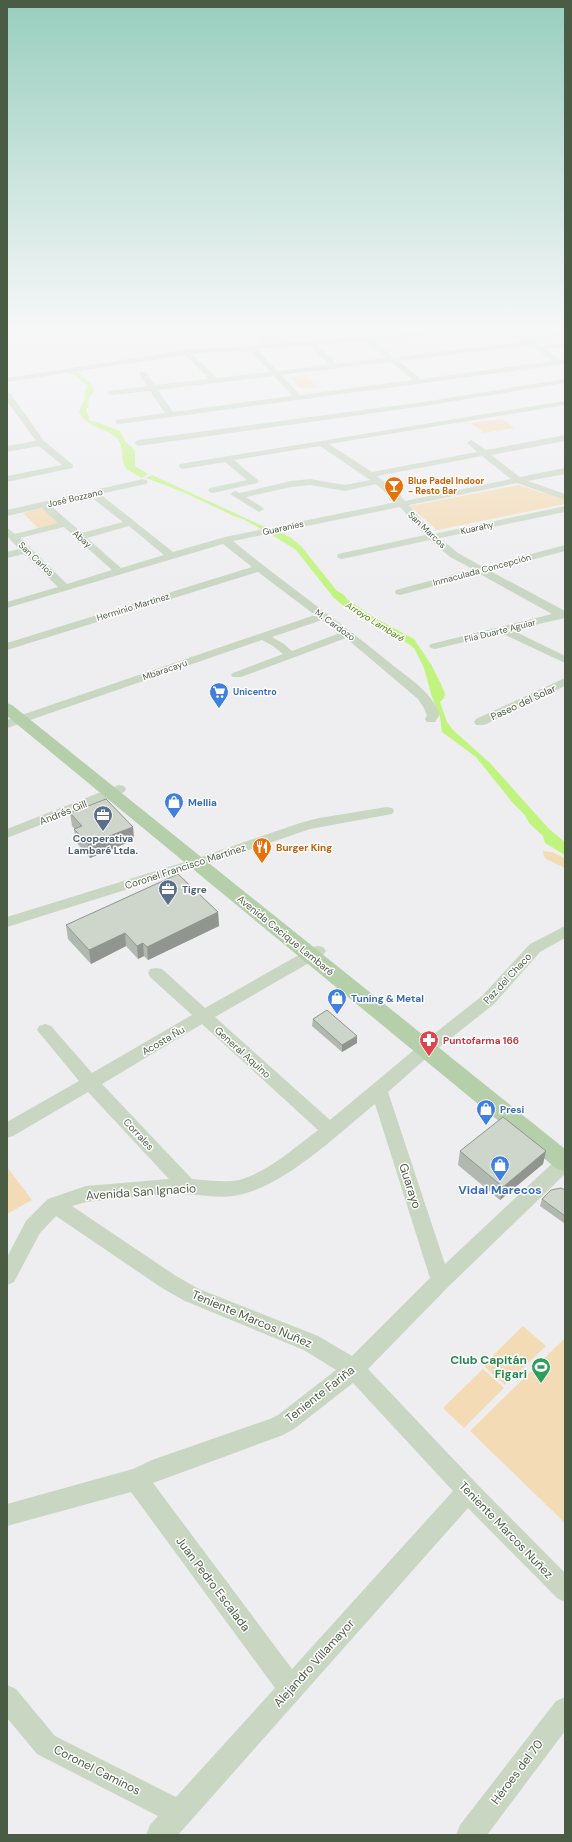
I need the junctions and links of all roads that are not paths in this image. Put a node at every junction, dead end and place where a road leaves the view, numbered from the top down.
1 (22, 416) edge
2 (158, 416) edge
3 (277, 416) edge
4 (344, 416) edge
5 (486, 416) edge
6 (119, 422) dead end
7 (283, 423) junction
8 (565, 438) edge
9 (327, 440) junction
10 (41, 443) junction
11 (471, 443) dead end
12 (138, 444) dead end
13 (7, 449) edge
14 (484, 454) junction
15 (227, 459) junction
16 (183, 466) dead end
17 (565, 472) edge
18 (280, 476) dead end
19 (374, 478) junction
20 (7, 479) edge
21 (519, 481) junction
22 (143, 482) dead end
23 (291, 484) junction
24 (225, 487) junction
25 (213, 490) dead end
26 (94, 494) junction
27 (238, 496) junction
28 (565, 497) edge
29 (401, 504) junction
30 (44, 505) junction
31 (259, 509) dead end
32 (565, 509) edge
33 (7, 513) edge
34 (130, 523) junction
35 (65, 524) junction
36 (10, 534) edge
37 (79, 537) junction
38 (432, 537) junction
39 (224, 540) junction
40 (565, 548) edge
41 (27, 550) junction
42 (7, 555) edge
43 (172, 556) junction
44 (342, 556) dead end
45 (259, 568) junction
46 (482, 570) junction
47 (120, 572) junction
48 (65, 588) junction
49 (400, 592) dead end
50 (9, 602) edge
51 (563, 615) edge
52 (322, 616) junction
53 (503, 630) junction
54 (348, 634) junction
55 (262, 636) junction
56 (435, 646) dead end
57 (7, 647) edge
58 (290, 655) junction
59 (565, 660) edge
60 (237, 675) dead end
61 (565, 682) edge
62 (7, 699) edge
63 (16, 717) edge
64 (430, 720) dead end
65 (480, 722) dead end
66 (115, 791) junction
67 (387, 811) dead end
68 (7, 834) edge
69 (201, 861) junction
70 (7, 922) edge
71 (565, 931) edge
72 (314, 953) junction
73 (156, 973) dead end
74 (204, 1016) junction
75 (45, 1030) dead end
76 (430, 1046) junction
77 (90, 1082) junction
78 (379, 1091) junction
79 (330, 1130) junction
80 (7, 1131) edge
81 (565, 1150) edge
82 (565, 1162) edge
83 (188, 1186) junction
84 (55, 1205) junction
85 (7, 1276) edge
86 (441, 1281) junction
87 (354, 1370) junction
88 (136, 1479) junction
89 (468, 1491) junction
90 (7, 1514) edge
91 (565, 1590) edge
92 (291, 1688) junction
93 (7, 1698) edge
94 (565, 1710) edge
95 (180, 1813) junction
96 (160, 1835) edge
97 (470, 1835) edge

1 - 10 street
2 - 6 street
3 - 7 street
4 - 7 street
5 - 9 street
7 - 12 street
8 - 14 street
9 - 15 street
9 - 19 street, San Marcos
10 - 13 street
10 - 20 street
11 - 14 street
14 - 19 street
14 - 21 street
15 - 16 street
15 - 24 street
17 - 21 street, Guaraníes
18 - 23 street
19 - 23 street
19 - 29 street, San Marcos
21 - 28 street
21 - 29 street, Guaraníes
22 - 26 street, José Bozzano
23 - 27 street
24 - 25 street
24 - 27 street
26 - 30 street, José Bozzano
26 - 34 street
27 - 31 street
29 - 38 street, San Marcos
29 - 39 street, Guaraníes
30 - 33 street, José Bozzano
30 - 35 street, Abay
32 - 38 street, Kuarahy
34 - 37 street
34 - 43 street
35 - 36 street
35 - 37 street, Abay
36 - 41 street, San Carlos
37 - 47 street, Abay
38 - 44 street, Kuarahy
38 - 46 street, San Marcos
39 - 43 street, Guaraníes
39 - 45 street, M. Cardozo
40 - 46 street, Inmaculada Concepción
41 - 42 street
41 - 48 street, San Carlos
43 - 47 street, Guaraníes
45 - 52 street, M. Cardozo
45 - 57 street, Herminio Martínez
46 - 49 street, Inmaculada Concepción
46 - 51 street, San Marcos
47 - 48 street, Guaraníes
48 - 50 street, Guaraníes
51 - 53 street, Flia Duarte Aguiar
52 - 54 street, M. Cardozo
52 - 55 street, Mbaracayu
53 - 56 street, Flia Duarte Aguiar
53 - 59 street
54 - 58 street
54 - 64 street, M. Cardozo
55 - 58 street
55 - 63 street, Mbaracayu
58 - 60 street
61 - 65 street, Paseo del Solar
62 - 63 main road, Avenida Cacique Lambaré
63 - 66 main road, Avenida Cacique Lambaré
66 - 68 street, Andrés Gill
66 - 69 main road, Avenida Cacique Lambaré
67 - 69 street, Coronel Francisco Martínez
69 - 70 street, Coronel Francisco Martínez
69 - 72 main road, Avenida Cacique Lambaré
71 - 76 street, Paz del Chaco
72 - 74 street, Acosta Ñu
72 - 76 main road, Avenida Cacique Lambaré
73 - 74 street, General Aquino
74 - 77 street, Acosta Ñu
74 - 79 street, General Aquino
75 - 77 street, Corrales
76 - 78 street, Avenida San Ignacio
76 - 81 main road, Avenida Cacique Lambaré
76 - 82 main road, Avenida Cacique Lambaré
77 - 80 street, Acosta Ñu
77 - 83 street, Corrales
78 - 79 street, Avenida San Ignacio
78 - 86 street, Guarayo
79 - 83 street, Avenida San Ignacio
82 - 86 street, Teniente Fariña
83 - 84 street, Avenida San Ignacio
84 - 85 street, Avenida San Ignacio
84 - 87 street, Teniente Marcos Nuñez
86 - 87 street, Teniente Fariña
87 - 88 street, Teniente Fariña
87 - 89 street, Teniente Marcos Nuñez
88 - 90 street, Teniente Fariña
88 - 92 street, Juan Pedro Escalada
89 - 91 street, Teniente Marcos Nuñez
89 - 92 street, Alejandro Villamayor
92 - 95 street, Alejandro Villamayor
93 - 95 street, Coronel Caminos
94 - 97 street, Héroes del 70
95 - 96 street, Alejandro Villamayor

